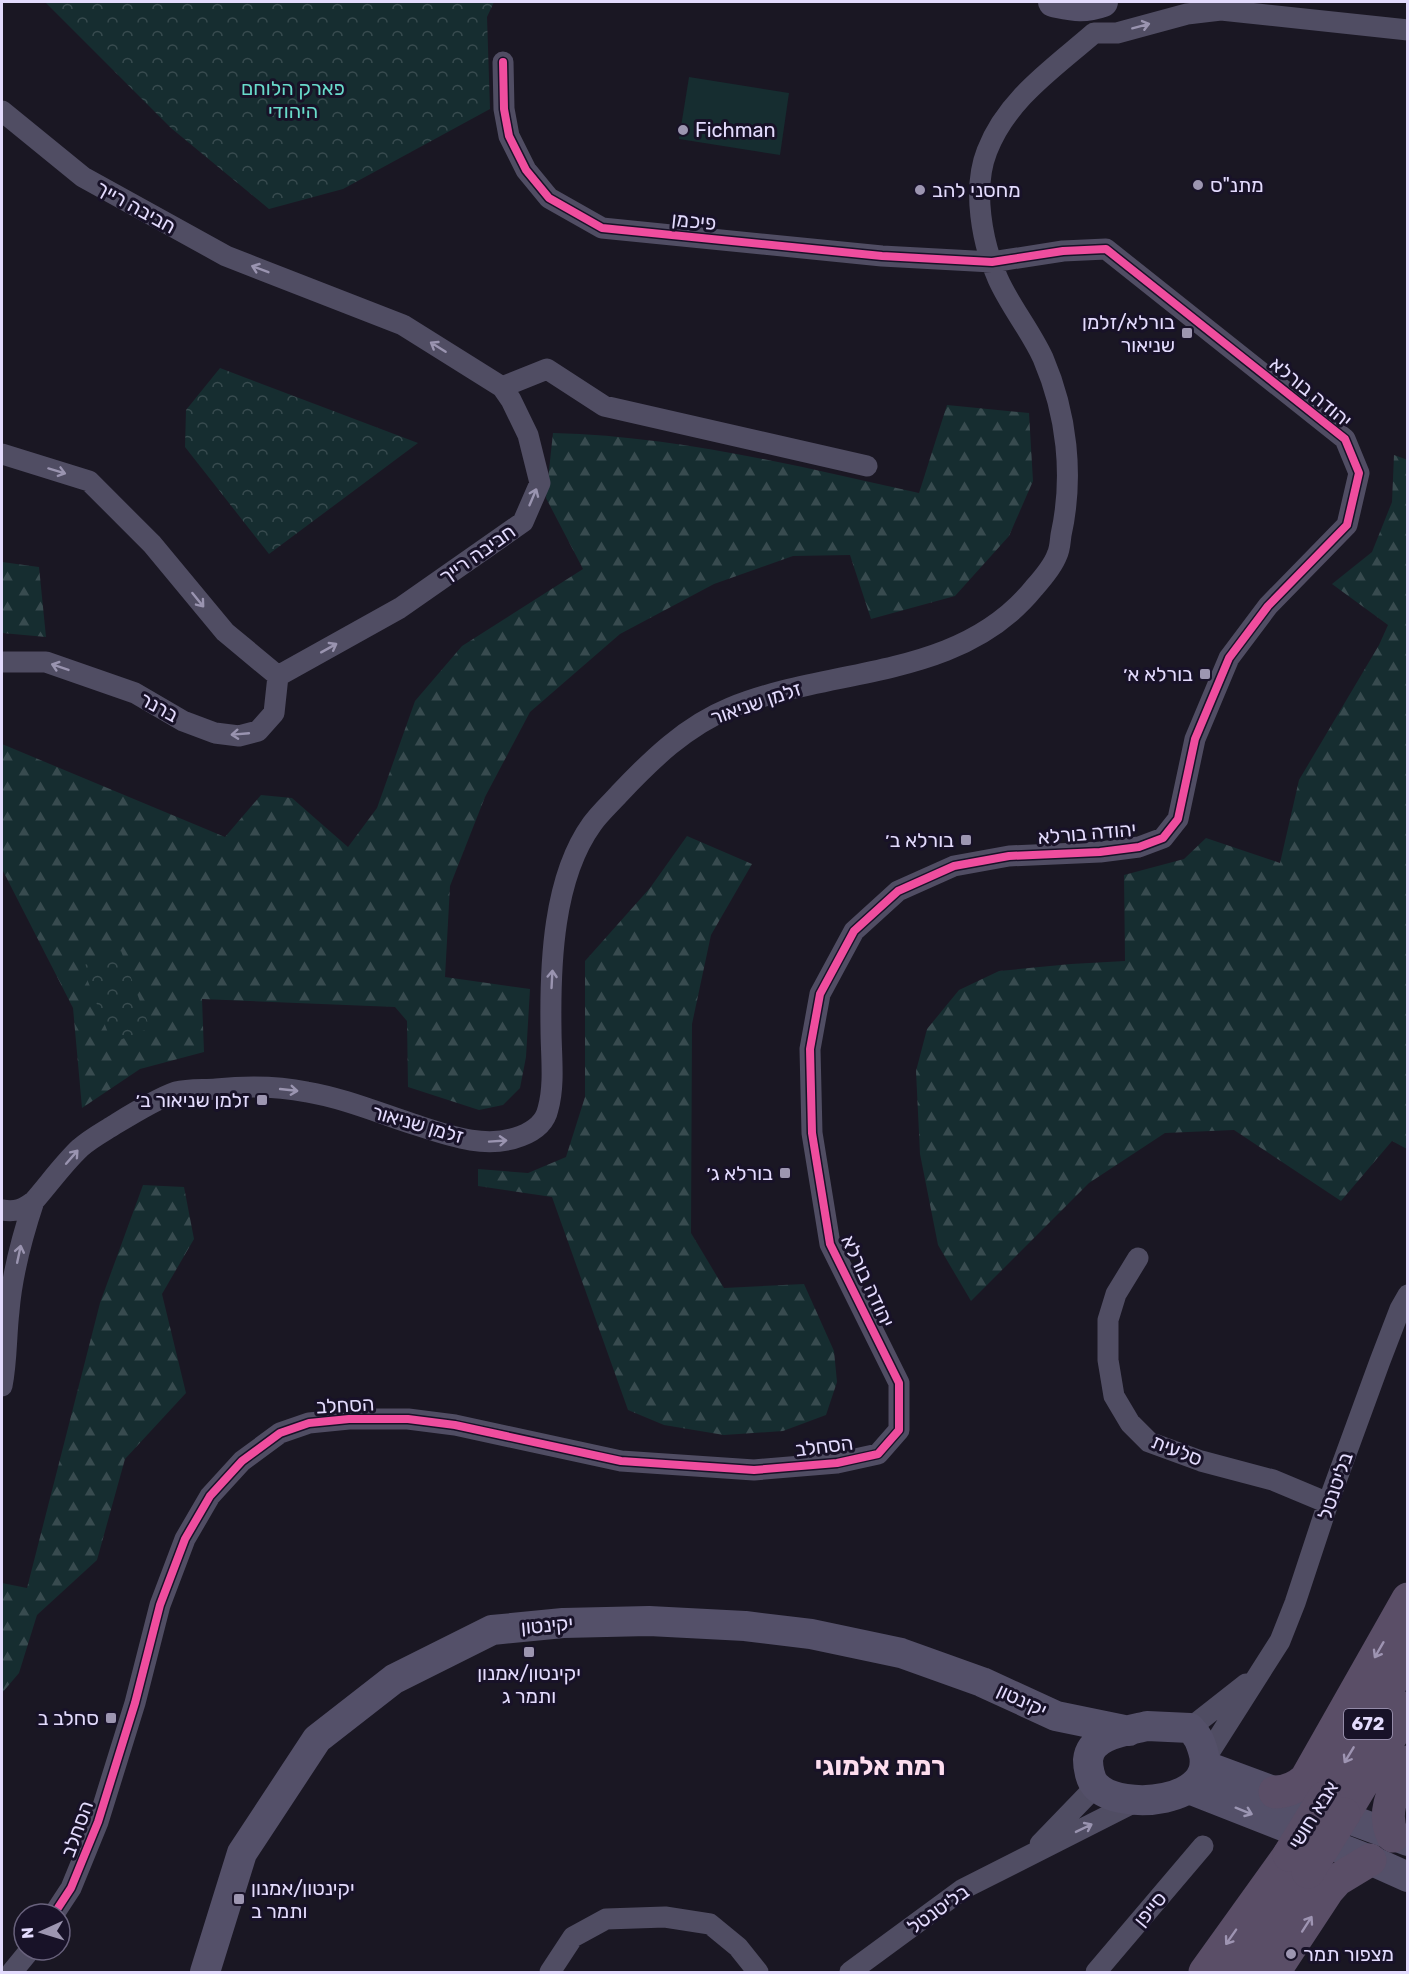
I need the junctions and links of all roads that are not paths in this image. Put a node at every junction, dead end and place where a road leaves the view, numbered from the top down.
1 (1053, 2) edge
2 (1213, 6) edge
3 (1190, 8) edge
4 (1094, 11) edge
5 (1407, 30) edge
6 (503, 62) dead end
7 (2, 111) edge
8 (992, 262) junction
9 (502, 387) junction
10 (2, 454) edge
11 (867, 466) dead end
12 (2, 662) edge
13 (278, 676) junction
14 (34, 1202) junction
15 (2, 1210) edge
16 (1138, 1258) dead end
17 (2, 1273) edge
18 (1407, 1295) edge
19 (9, 1309) junction
20 (2, 1386) edge
21 (878, 1454) joint
22 (1328, 1503) junction
23 (1407, 1599) edge
24 (1407, 1649) edge
25 (1258, 1674) junction
26 (1407, 1708) edge
27 (1056, 1716) junction
28 (1190, 1728) junction
29 (1129, 1731) junction
30 (1089, 1754) junction
31 (1407, 1762) edge
32 (1200, 1772) junction
33 (1096, 1785) junction
34 (1275, 1792) junction
35 (1141, 1799) junction
36 (1334, 1806) junction
37 (1400, 1838) edge
38 (1203, 1846) dead end
39 (1032, 1854) junction
40 (1370, 1860) junction
41 (1298, 1863) junction
42 (1407, 1877) edge
43 (62, 1902) edge
44 (206, 1972) edge
45 (550, 1972) edge
46 (758, 1972) edge
47 (850, 1972) edge
48 (1096, 1972) edge
49 (1205, 1972) edge
50 (1241, 1972) edge
51 (1274, 1972) edge

1 - 4 street
2 - 3 street
2 - 5 street
4 -> 3 street
4 - 8 street, זלמן שניאור
6 - 8 street, פיכמן
9 -> 7 street, חביבה רייך
14 -> 8 street, זלמן שניאור
8 - 21 street, יהודה בורלא
9 - 11 street
13 -> 9 street, חביבה רייך
10 -> 13 street
13 -> 12 street, ברנר
14 - 15 street
19 -> 14 street, זלמן שניאור
16 - 22 street, סלעית
17 - 19 street
18 - 22 street, בליטנטל
19 - 20 street, זלמן שניאור
21 - 43 street, הסחלב
22 - 25 street, בליטנטל
23 -> 34 main road
24 -> 36 main road, אבא חושי / 672
25 - 28 street, בליטנטל
25 - 32 street, בליטנטל
26 - 36 main road, אבא חושי / 672
27 - 29 street, יקינטון
27 - 30 street, יקינטון
27 - 44 street, יקינטון
28 - 29 street
28 - 32 street
29 - 30 street
30 - 33 street
31 - 37 main road
32 - 34 street
32 - 35 street
32 -> 40 street
33 - 35 street
33 - 39 street, בליטנטל
34 - 37 street
39 -> 35 street, בליטנטל
36 - 41 main road, אבא חושי / 672, bridge
38 - 48 street, סייפן
39 - 47 street, בליטנטל
40 - 42 street
51 -> 40 main road
41 -> 49 main road, אבא חושי / 672
41 - 50 main road, אבא חושי / 672
45 - 46 street

